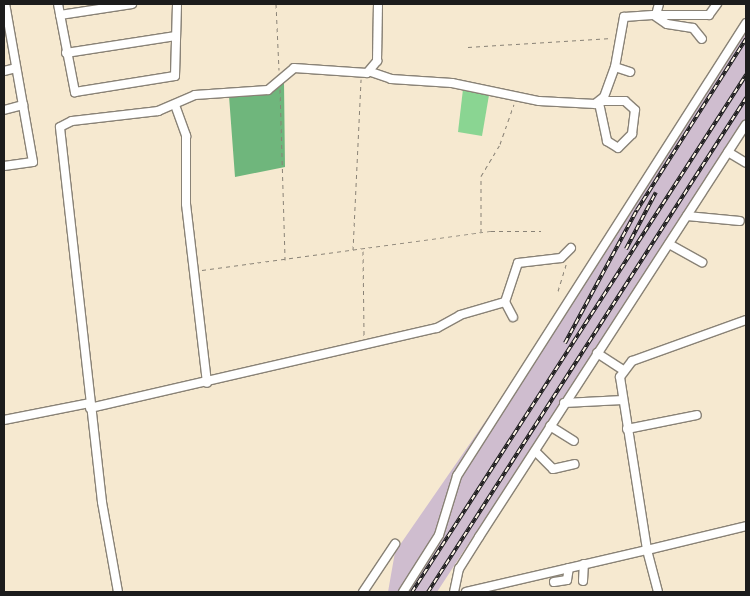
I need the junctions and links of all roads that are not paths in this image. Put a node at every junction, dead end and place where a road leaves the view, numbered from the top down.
1 (5, 4) edge
2 (58, 4) edge
3 (132, 4) edge
4 (177, 4) edge
5 (378, 4) edge
6 (659, 4) edge
7 (717, 4) edge
8 (60, 15) junction
9 (656, 15) junction
10 (746, 23) edge
11 (7, 30) edge
12 (176, 36) junction
13 (702, 39) dead end
14 (66, 53) junction
15 (615, 67) junction
16 (16, 68) junction
17 (4, 71) edge
18 (371, 72) junction
19 (630, 72) dead end
20 (600, 102) junction
21 (175, 105) junction
22 (23, 106) junction
23 (4, 110) edge
24 (746, 126) edge
25 (728, 152) junction
26 (746, 163) edge
27 (4, 166) edge
28 (687, 216) junction
29 (740, 221) dead end
30 (669, 244) junction
31 (571, 248) dead end
32 (702, 262) dead end
33 (505, 302) junction
34 (513, 317) dead end
35 (746, 320) edge
36 (597, 353) junction
37 (622, 369) junction
38 (207, 383) junction
39 (623, 400) junction
40 (564, 403) junction
41 (90, 405) junction
42 (697, 414) dead end
43 (4, 420) edge
44 (550, 426) junction
45 (627, 429) junction
46 (574, 441) dead end
47 (535, 451) junction
48 (574, 464) dead end
49 (746, 526) edge
50 (395, 544) dead end
51 (646, 550) junction
52 (584, 564) junction
53 (569, 568) junction
54 (583, 581) dead end
55 (554, 582) dead end
56 (505, 583) junction
57 (118, 592) edge
58 (363, 592) edge
59 (403, 592) edge
60 (454, 592) edge
61 (466, 592) edge
62 (507, 592) edge
63 (658, 592) edge

1 - 11 street
2 - 8 street
3 - 8 street
4 - 12 street
5 - 18 street
6 - 9 street
7 - 9 street
8 - 14 street
9 - 13 street
9 - 15 street
10 - 59 street
11 - 16 street
12 - 14 street
12 - 14 street
15 - 19 street
15 - 20 street
16 - 17 street
16 - 22 street
18 - 20 street
18 - 21 street
20 - 20 street
21 - 38 street
21 - 41 street
22 - 23 street
22 - 27 street
24 - 25 street
25 - 26 street
25 - 28 street
28 - 29 street
28 - 30 street
30 - 32 street
30 - 36 street
31 - 33 street
33 - 34 street
33 - 38 street
35 - 37 street
36 - 37 street
36 - 40 street
37 - 39 street
38 - 41 street
39 - 40 street
39 - 45 street
40 - 44 street
41 - 43 street
41 - 57 street
42 - 45 street
44 - 46 street
44 - 47 street
45 - 51 street
47 - 48 street
47 - 60 street
49 - 51 street
50 - 58 street
51 - 52 street
51 - 63 street
52 - 53 street
52 - 54 street
53 - 55 street
53 - 56 street
56 - 61 street
56 - 62 street

